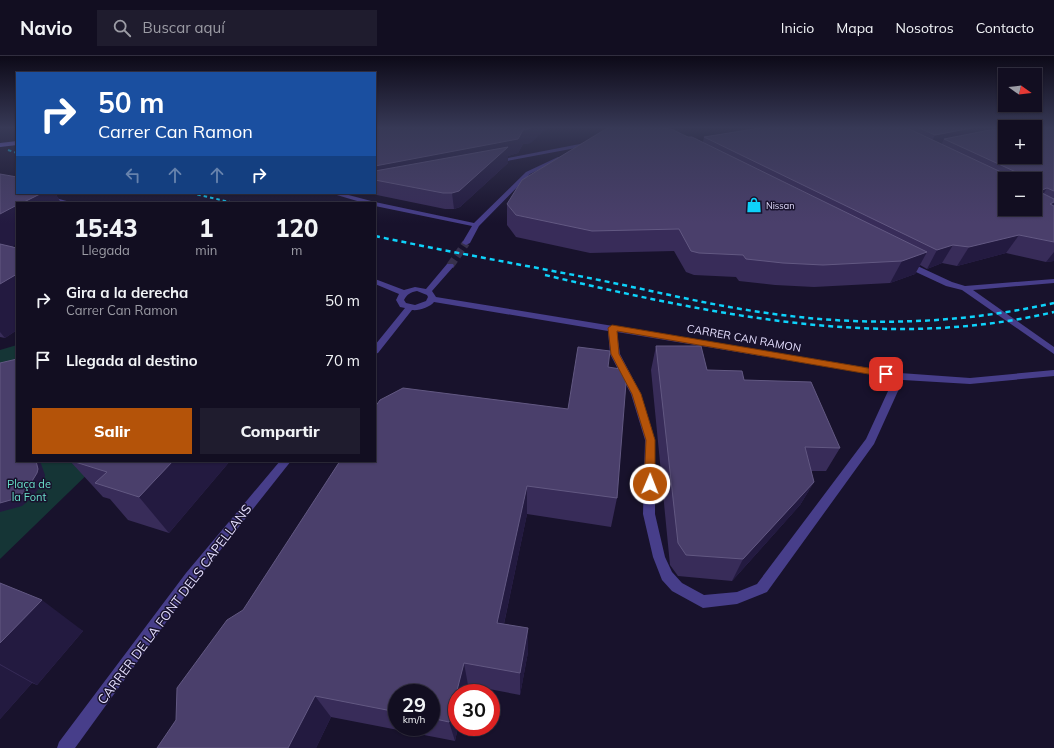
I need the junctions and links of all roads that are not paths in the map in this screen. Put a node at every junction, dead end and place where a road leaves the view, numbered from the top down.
1 (505, 159) edge
2 (558, 159) edge
3 (490, 162) edge
4 (33, 194) edge
5 (337, 194) edge
6 (66, 202) edge
7 (368, 202) edge
8 (376, 204) edge
9 (476, 225) junction
10 (466, 243) tunnel mouth
11 (902, 262) edge
12 (450, 266) tunnel mouth
13 (376, 281) edge
14 (1054, 281) edge
15 (965, 288) junction
16 (404, 293) junction
17 (430, 295) junction
18 (410, 308) junction
19 (612, 328) junction
20 (376, 350) edge
21 (1054, 351) edge
22 (1054, 373) edge
23 (900, 376) junction
24 (285, 462) edge
25 (65, 748) edge

1 - 3 street
2 - 9 street
4 - 6 street
5 - 7 street
8 - 9 street
9 - 10 street
11 - 15 street
12 - 17 street
13 - 16 street
14 - 15 street
15 - 21 street
16 - 17 street, CARRER CAN RAMON
16 - 18 street
17 - 18 street
17 - 19 street, CARRER CAN RAMON
18 - 20 street
19 - 23 street, CARRER CAN RAMON
19 - 23 street
22 - 23 street, CARRER CAN RAMON
24 - 25 street, CARRER DE LA FONT DELS CAPELLANS

